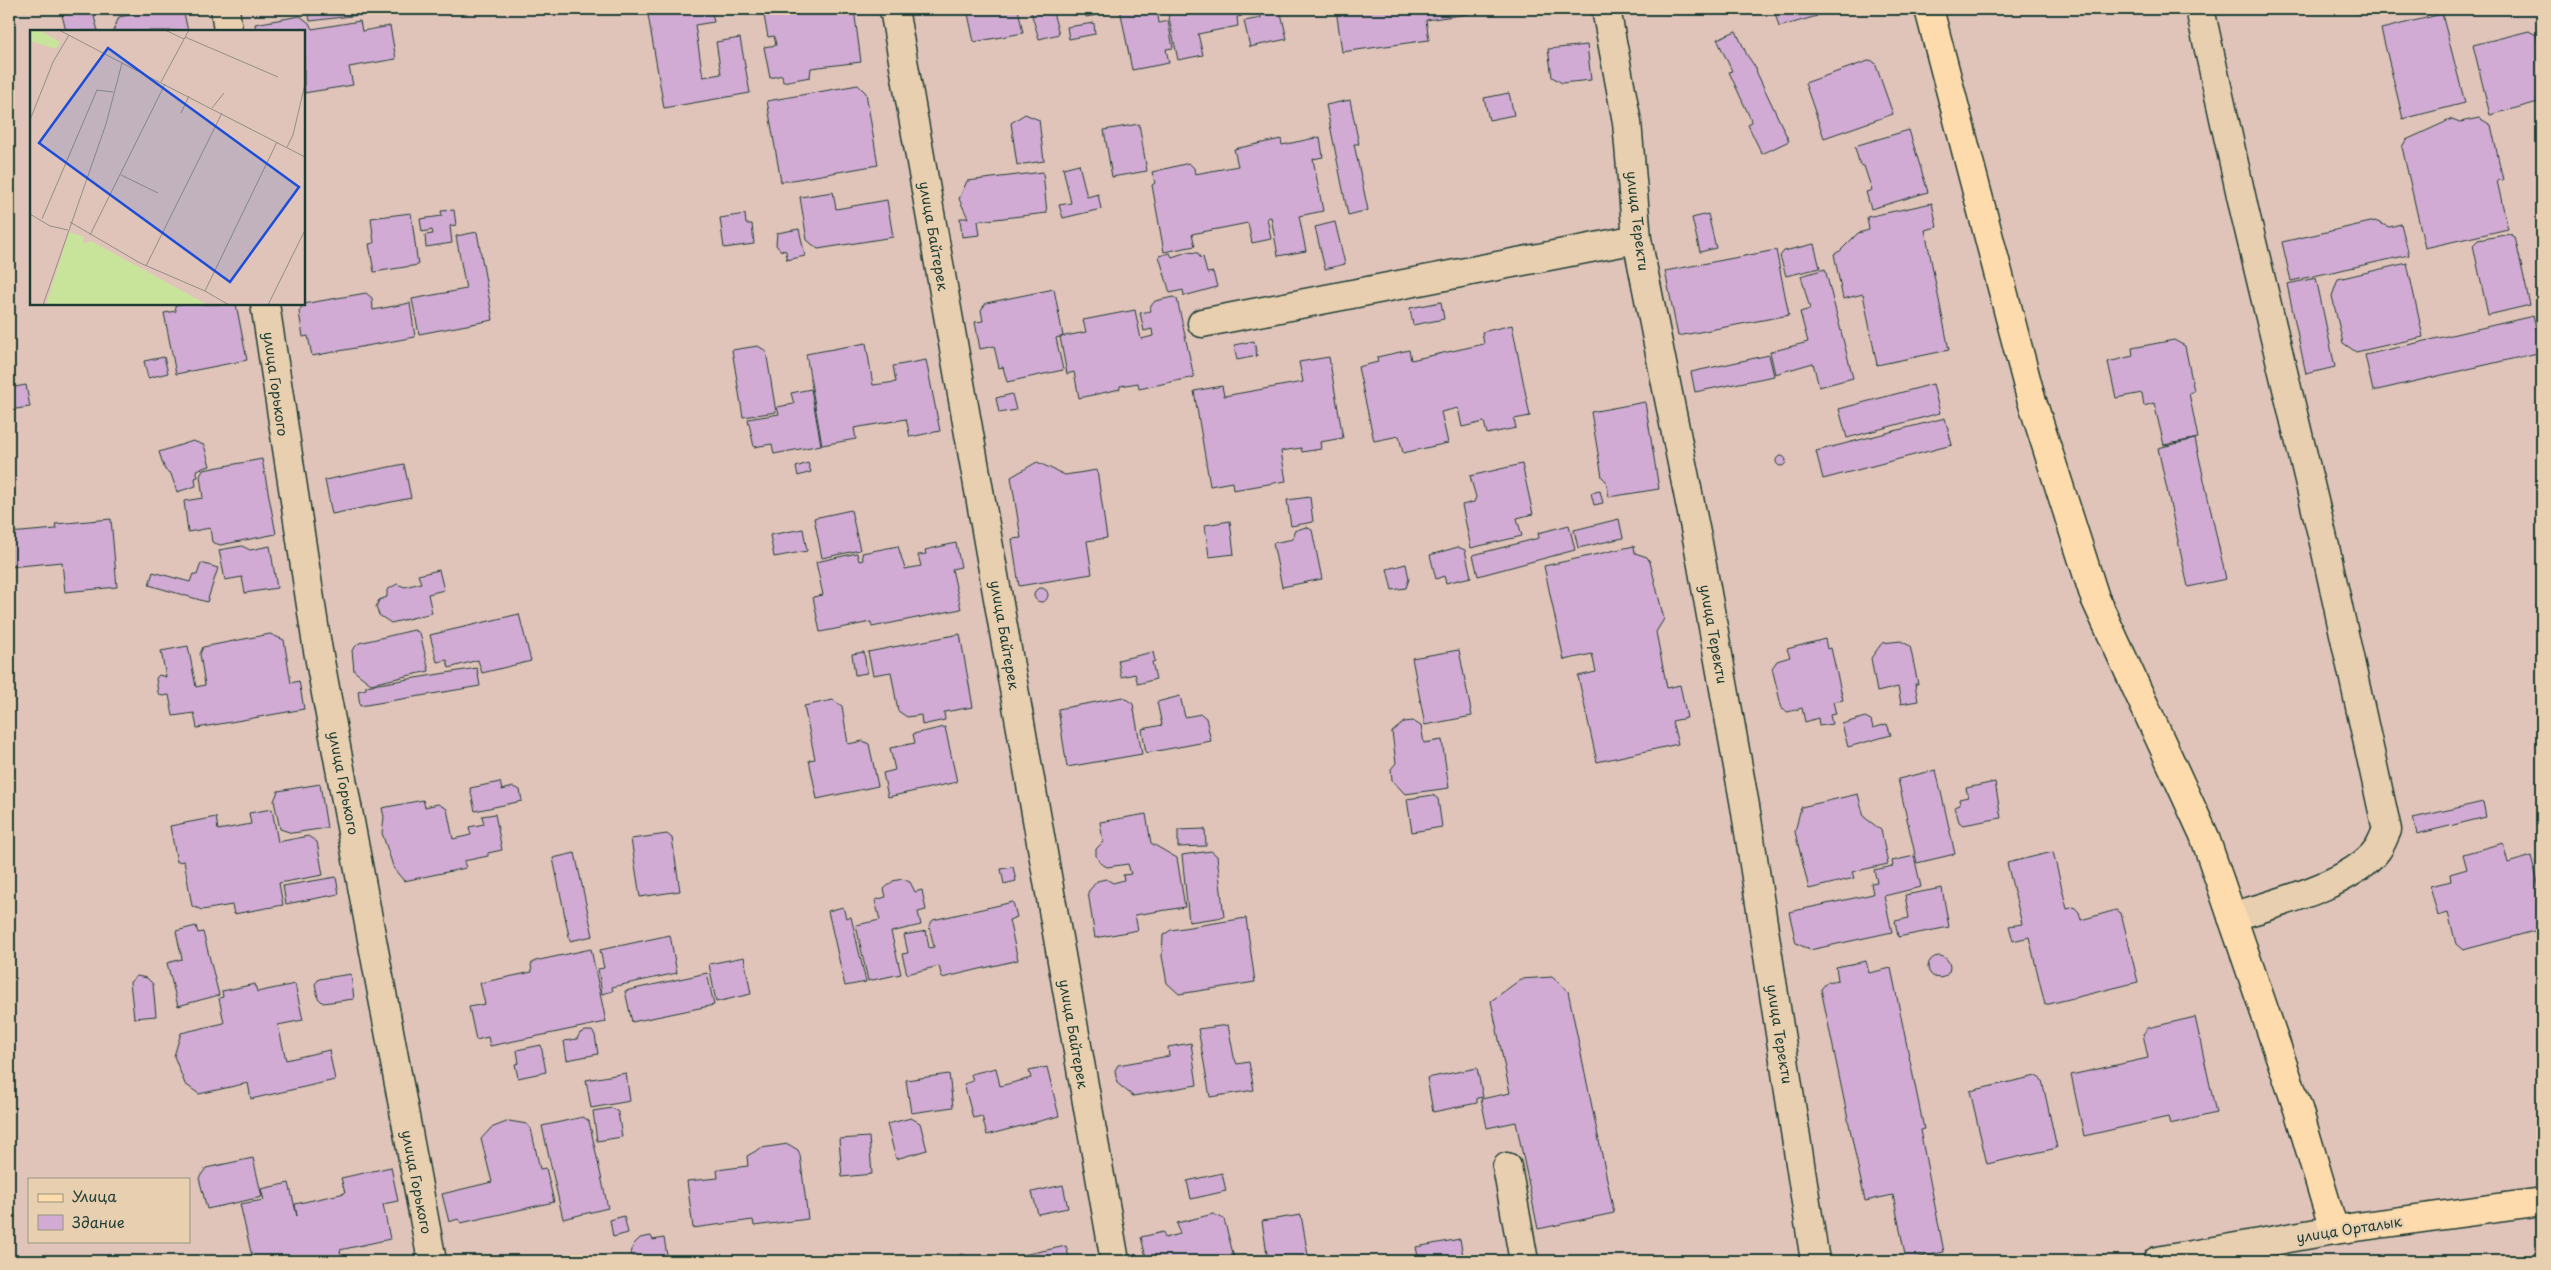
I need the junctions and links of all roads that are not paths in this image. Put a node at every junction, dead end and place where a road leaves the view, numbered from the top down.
1 (225, 9) edge
2 (894, 9) edge
3 (1606, 9) edge
4 (1929, 9) edge
5 (2200, 9) edge
6 (228, 30) edge
7 (1637, 239) junction
8 (265, 305) edge
9 (1202, 323) dead end
10 (2232, 917) junction
11 (1507, 1167) dead end
12 (2542, 1202) edge
13 (2334, 1230) junction
14 (432, 1261) edge
15 (1115, 1261) edge
16 (1524, 1261) edge
17 (1815, 1261) edge
18 (2156, 1261) edge

1 - 6 street
2 - 15 street, улица Байтерек
3 - 7 street, улица Теректи
4 - 10 main road
5 - 10 street
7 - 9 street
7 - 17 street, улица Теректи
8 - 14 street, улица Горького
10 - 13 main road
11 - 16 street
12 - 13 main road, улица Орталык
13 - 18 street, улица Орталык

